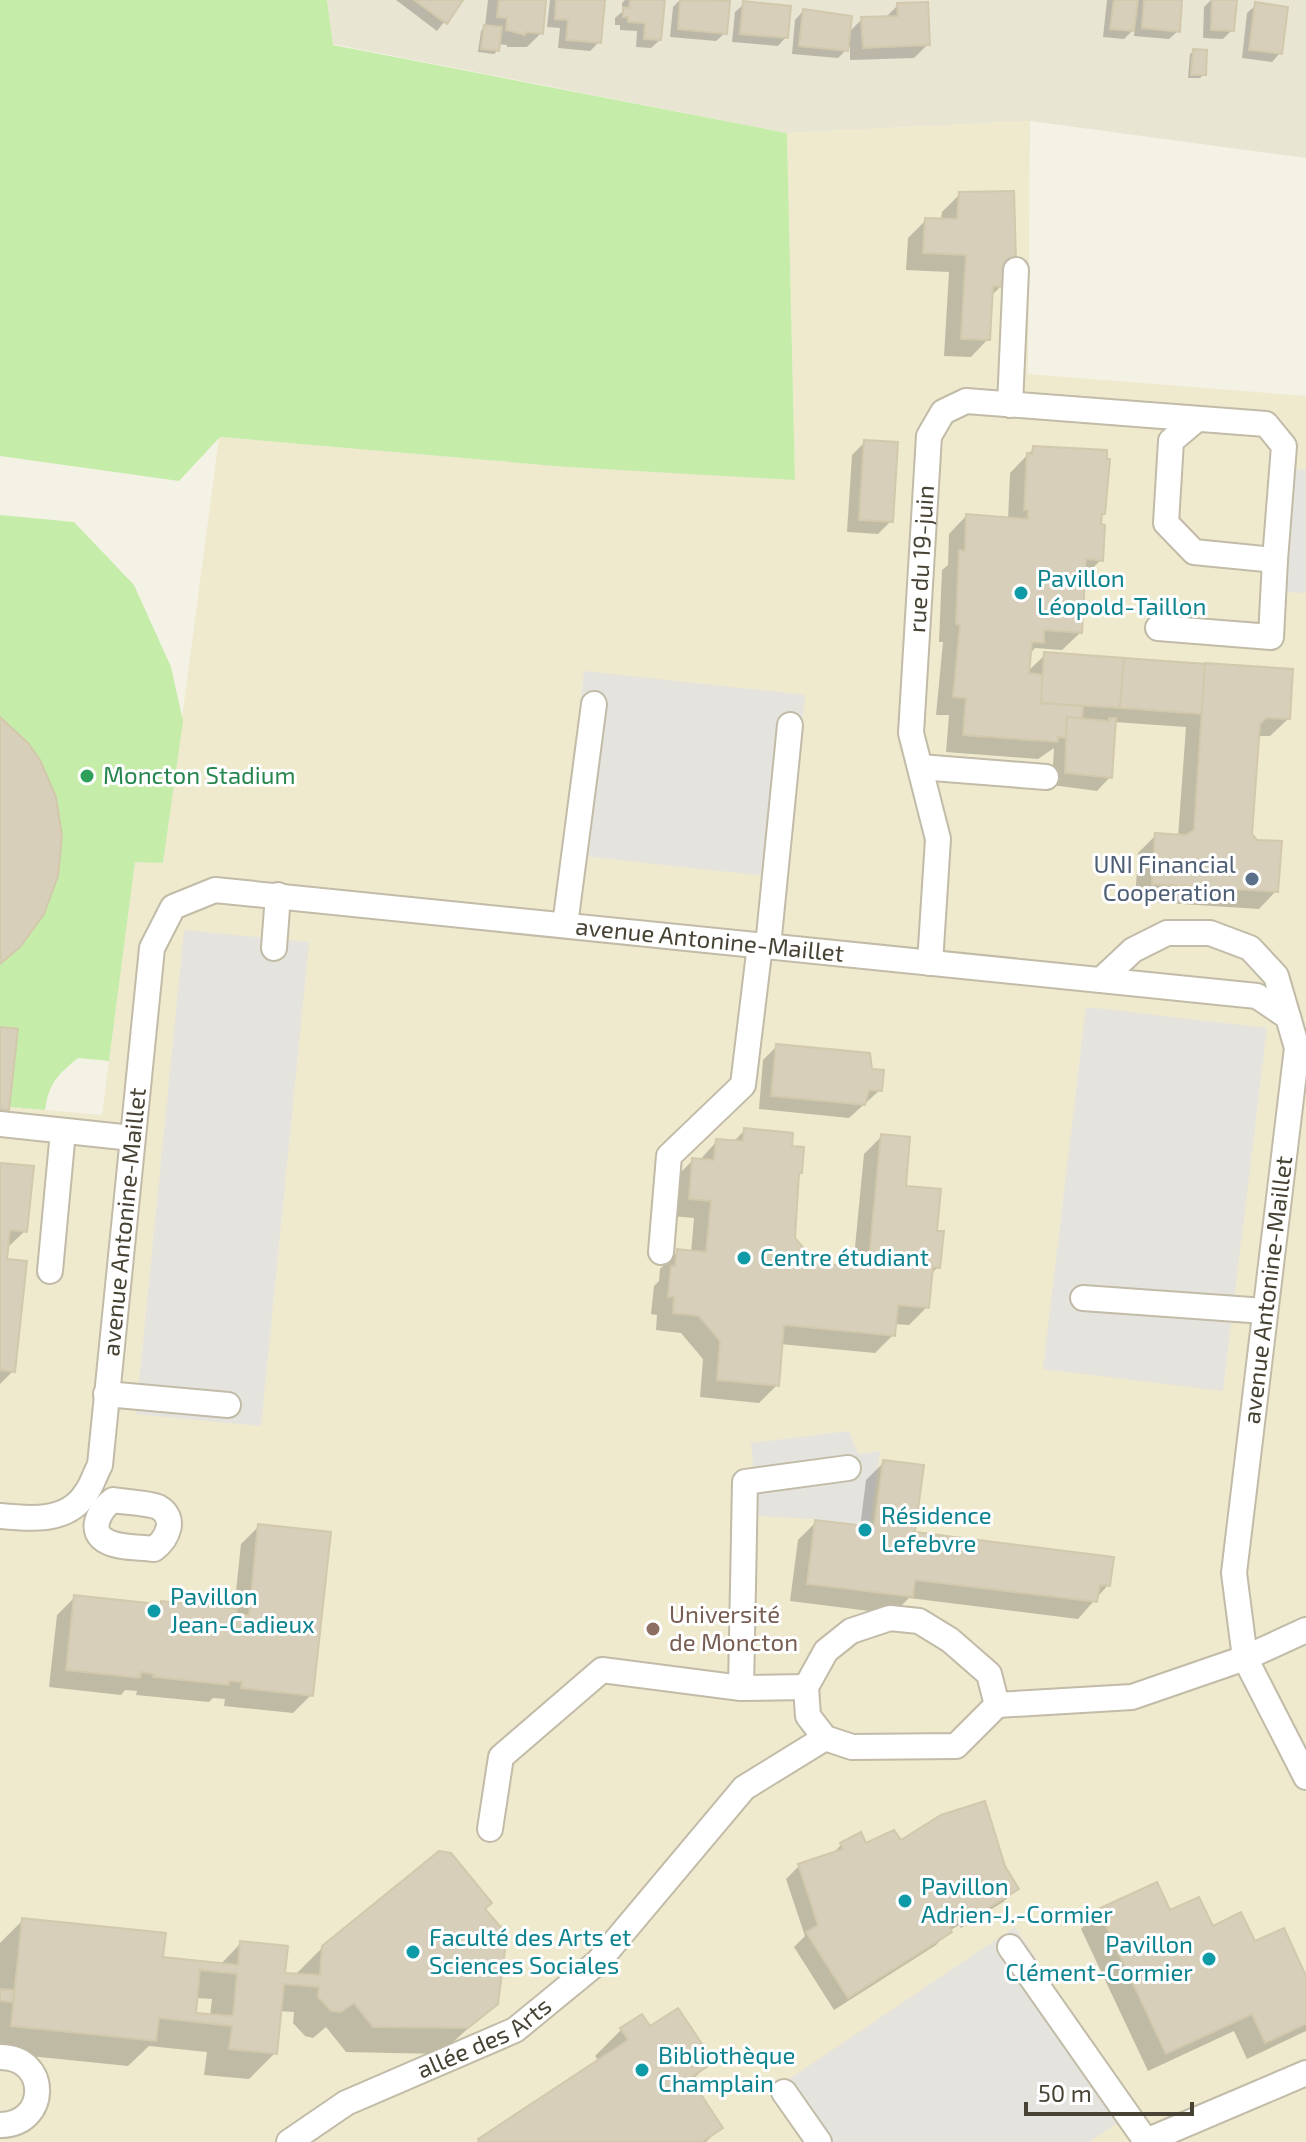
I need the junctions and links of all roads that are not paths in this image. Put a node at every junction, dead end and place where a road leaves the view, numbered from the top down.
1 (1016, 270) dead end
2 (1010, 405) junction
3 (1197, 419) junction
4 (1275, 560) junction
5 (1158, 628) dead end
6 (594, 704) dead end
7 (790, 725) dead end
8 (920, 767) junction
9 (1046, 777) dead end
10 (278, 895) junction
11 (565, 925) junction
12 (764, 946) junction
13 (274, 948) dead end
14 (930, 963) junction
15 (1101, 980) junction
16 (1288, 1017) junction
17 (0, 1124) edge
18 (63, 1131) junction
19 (132, 1138) junction
20 (661, 1252) dead end
21 (50, 1271) dead end
22 (1083, 1298) dead end
23 (1265, 1311) junction
24 (106, 1394) junction
25 (228, 1405) dead end
26 (848, 1468) dead end
27 (0, 1516) edge
28 (1306, 1630) edge
29 (1245, 1658) junction
30 (806, 1687) junction
31 (741, 1688) junction
32 (997, 1705) junction
33 (825, 1738) junction
34 (1306, 1777) edge
35 (490, 1829) dead end
36 (1010, 1947) dead end
37 (0, 2057) edge
38 (1306, 2073) edge
39 (784, 2092) dead end
40 (0, 2125) edge
41 (289, 2142) edge
42 (819, 2142) edge
43 (1145, 2142) edge

1 - 2 street
2 - 3 street, rue du 19-juin
2 - 8 street, rue du 19-juin
3 - 4 street, rue du 19-juin
3 - 4 street
4 - 5 street, rue du 19-juin
6 - 11 street
7 - 12 street
8 - 9 street
8 - 14 street, rue du 19-juin
10 - 11 street, avenue Antonine-Maillet
10 - 13 street
10 - 19 street, avenue Antonine-Maillet
11 - 12 street, avenue Antonine-Maillet
12 - 14 street, avenue Antonine-Maillet
12 - 20 street
14 - 15 street, avenue Antonine-Maillet
15 - 16 street, avenue Antonine-Maillet
15 - 16 street
16 - 23 street, avenue Antonine-Maillet
17 - 18 street
18 - 19 street
18 - 21 street
19 - 24 street, avenue Antonine-Maillet
22 - 23 street
23 - 29 street, avenue Antonine-Maillet
24 - 25 street
24 - 27 street, avenue Antonine-Maillet
26 - 31 street
28 - 29 street
29 - 32 street
29 - 34 street, avenue Antonine-Maillet
30 - 31 street
30 - 32 street
30 - 33 street
31 - 35 street
32 - 33 street
33 - 41 street, allée des Arts
36 - 43 street
37 - 40 street
38 - 43 street
39 - 42 street

